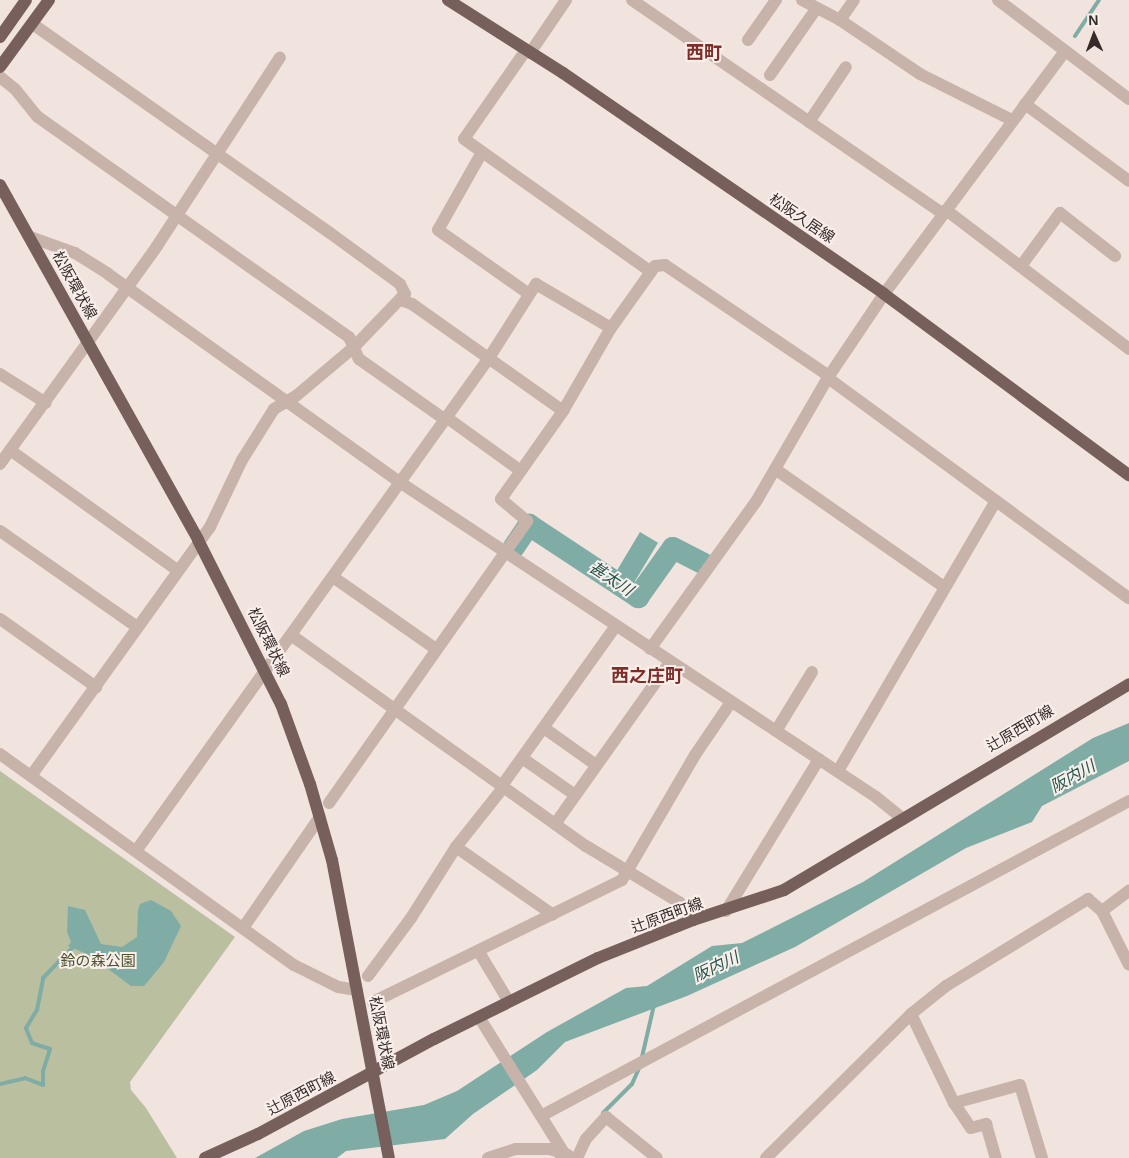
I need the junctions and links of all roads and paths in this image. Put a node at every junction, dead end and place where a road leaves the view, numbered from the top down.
1 (26, 0) edge
2 (50, 0) edge
3 (448, 0) edge
4 (566, 0) edge
5 (632, 0) edge
6 (776, 0) edge
7 (802, 0) edge
8 (854, 0) edge
9 (998, 0) edge
10 (816, 9) junction
11 (840, 20) junction
12 (33, 24) junction
13 (0, 37) edge
14 (748, 40) dead end
15 (528, 52) junction
16 (1065, 52) junction
17 (280, 57) dead end
18 (0, 67) edge
19 (846, 67) dead end
20 (770, 75) dead end
21 (0, 77) edge
22 (1129, 99) edge
23 (1025, 104) junction
24 (1012, 120) junction
25 (809, 122) junction
26 (482, 154) junction
27 (217, 156) junction
28 (1129, 181) edge
29 (0, 185) edge
30 (945, 212) junction
31 (176, 214) junction
32 (30, 237) junction
33 (1115, 256) dead end
34 (1021, 266) junction
35 (651, 272) junction
36 (127, 289) junction
37 (528, 294) junction
38 (884, 294) junction
39 (401, 300) junction
40 (610, 328) junction
41 (89, 344) junction
42 (354, 348) junction
43 (1129, 349) edge
44 (489, 358) junction
45 (0, 374) edge
46 (829, 377) junction
47 (286, 401) junction
48 (46, 403) junction
49 (563, 410) junction
50 (445, 418) junction
51 (10, 450) junction
52 (0, 464) edge
53 (775, 469) junction
54 (521, 471) junction
55 (1129, 475) edge
56 (401, 482) junction
57 (996, 500) junction
58 (0, 530) edge
59 (198, 540) junction
60 (505, 552) junction
61 (177, 570) junction
62 (333, 577) junction
63 (944, 587) junction
64 (1129, 598) edge
65 (0, 619) edge
66 (616, 626) junction
67 (137, 627) junction
68 (291, 635) junction
69 (436, 649) junction
70 (650, 649) junction
71 (670, 662) junction
72 (266, 669) junction
73 (812, 672) dead end
74 (1129, 684) edge
75 (96, 687) junction
76 (731, 702) junction
77 (395, 711) junction
78 (544, 728) junction
79 (776, 731) junction
80 (0, 754) edge
81 (522, 758) junction
82 (819, 759) junction
83 (596, 765) junction
84 (838, 772) junction
85 (31, 776) junction
86 (502, 787) junction
87 (575, 795) junction
88 (1129, 801) edge
89 (329, 803) dead end
90 (320, 817) junction
91 (903, 819) junction
92 (555, 824) junction
93 (456, 847) junction
94 (136, 851) junction
95 (629, 871) junction
96 (1129, 891) edge
97 (726, 911) junction
98 (1102, 911) junction
99 (553, 915) junction
100 (693, 920) junction
101 (244, 928) junction
102 (479, 952) junction
103 (1129, 965) edge
104 (368, 976) dead end
105 (357, 990) junction
106 (373, 1002) dead end
107 (510, 1002) junction
108 (912, 1014) junction
109 (482, 1021) junction
110 (375, 1079) junction
111 (954, 1103) junction
112 (540, 1115) junction
113 (568, 1156) edge
114 (205, 1158) edge
115 (390, 1158) edge
116 (488, 1158) edge
117 (657, 1158) edge
118 (766, 1158) edge
119 (996, 1158) edge
120 (1041, 1158) edge

1 - 13 main road
2 - 12 main road
3 - 15 main road, 松阪久居線
4 - 15 street
5 - 25 street
6 - 14 street
7 - 10 street
8 - 11 street
9 - 16 street
10 - 11 street
10 - 20 street
11 - 24 street
12 - 18 main road
12 - 27 street
15 - 26 street
15 - 38 main road, 松阪久居線
16 - 22 street
16 - 23 street
17 - 27 street
19 - 25 street
21 - 31 street
23 - 24 street
23 - 28 street
24 - 30 street
25 - 30 street
26 - 35 street
26 - 37 street
27 - 31 street
27 - 39 street
29 - 32 main road, 松阪環状線
30 - 34 street
30 - 38 street
31 - 36 street
31 - 42 street
32 - 36 street
32 - 41 main road, 松阪環状線
33 - 34 street
34 - 43 street
35 - 40 street
35 - 46 street
36 - 41 street
36 - 47 street
37 - 40 street
37 - 44 street
38 - 46 street
38 - 55 main road, 松阪久居線
39 - 42 street
39 - 44 street
40 - 49 street
41 - 48 street
41 - 59 main road, 松阪環状線
42 - 47 street
42 - 50 street
44 - 49 street
44 - 50 street
45 - 48 street
46 - 53 street
46 - 57 street
47 - 56 street
47 - 59 street
48 - 51 street
49 - 54 street
50 - 54 street
50 - 56 street
51 - 52 street
51 - 61 street
53 - 63 street
53 - 70 street
54 - 60 street
56 - 60 street
56 - 62 street
57 - 63 street
57 - 64 street
58 - 67 street
59 - 61 street
59 - 72 main road, 松阪環状線
60 - 66 street
60 - 69 street
61 - 67 street
62 - 68 street
62 - 69 street
63 - 84 street
65 - 75 street
66 - 70 street
66 - 78 street
67 - 75 street
68 - 72 street
68 - 77 street
69 - 77 street
70 - 71 street
71 - 76 street
71 - 83 street
72 - 90 main road, 松阪環状線
72 - 94 street
73 - 79 street
74 - 91 main road, 辻原西町線
75 - 85 street
76 - 79 street
76 - 95 street
77 - 86 street
77 - 89 street
78 - 81 street
78 - 83 street
79 - 82 street
80 - 85 street
81 - 86 street
81 - 87 street
82 - 84 street
82 - 97 street
83 - 87 street
84 - 91 street
85 - 94 street
86 - 92 street
86 - 93 street
87 - 92 street
88 - 112 street
90 - 101 street
90 - 105 main road, 松阪環状線
91 - 97 main road, 辻原西町線
92 - 95 street
93 - 99 street
93 - 104 street
94 - 101 street
95 - 99 street
95 - 100 street
96 - 98 street
97 - 100 main road, 辻原西町線
98 - 103 street
98 - 108 street
99 - 102 street
100 - 107 main road, 辻原西町線
101 - 105 street
102 - 106 street
102 - 107 street
105 - 110 main road, 松阪環状線
107 - 109 main road, 辻原西町線
108 - 111 street
108 - 118 street
109 - 110 main road, 辻原西町線
109 - 112 street
110 - 114 main road, 辻原西町線
110 - 115 main road, 松阪環状線
111 - 119 street
111 - 120 street
112 - 113 street
113 - 116 street
113 - 117 street

